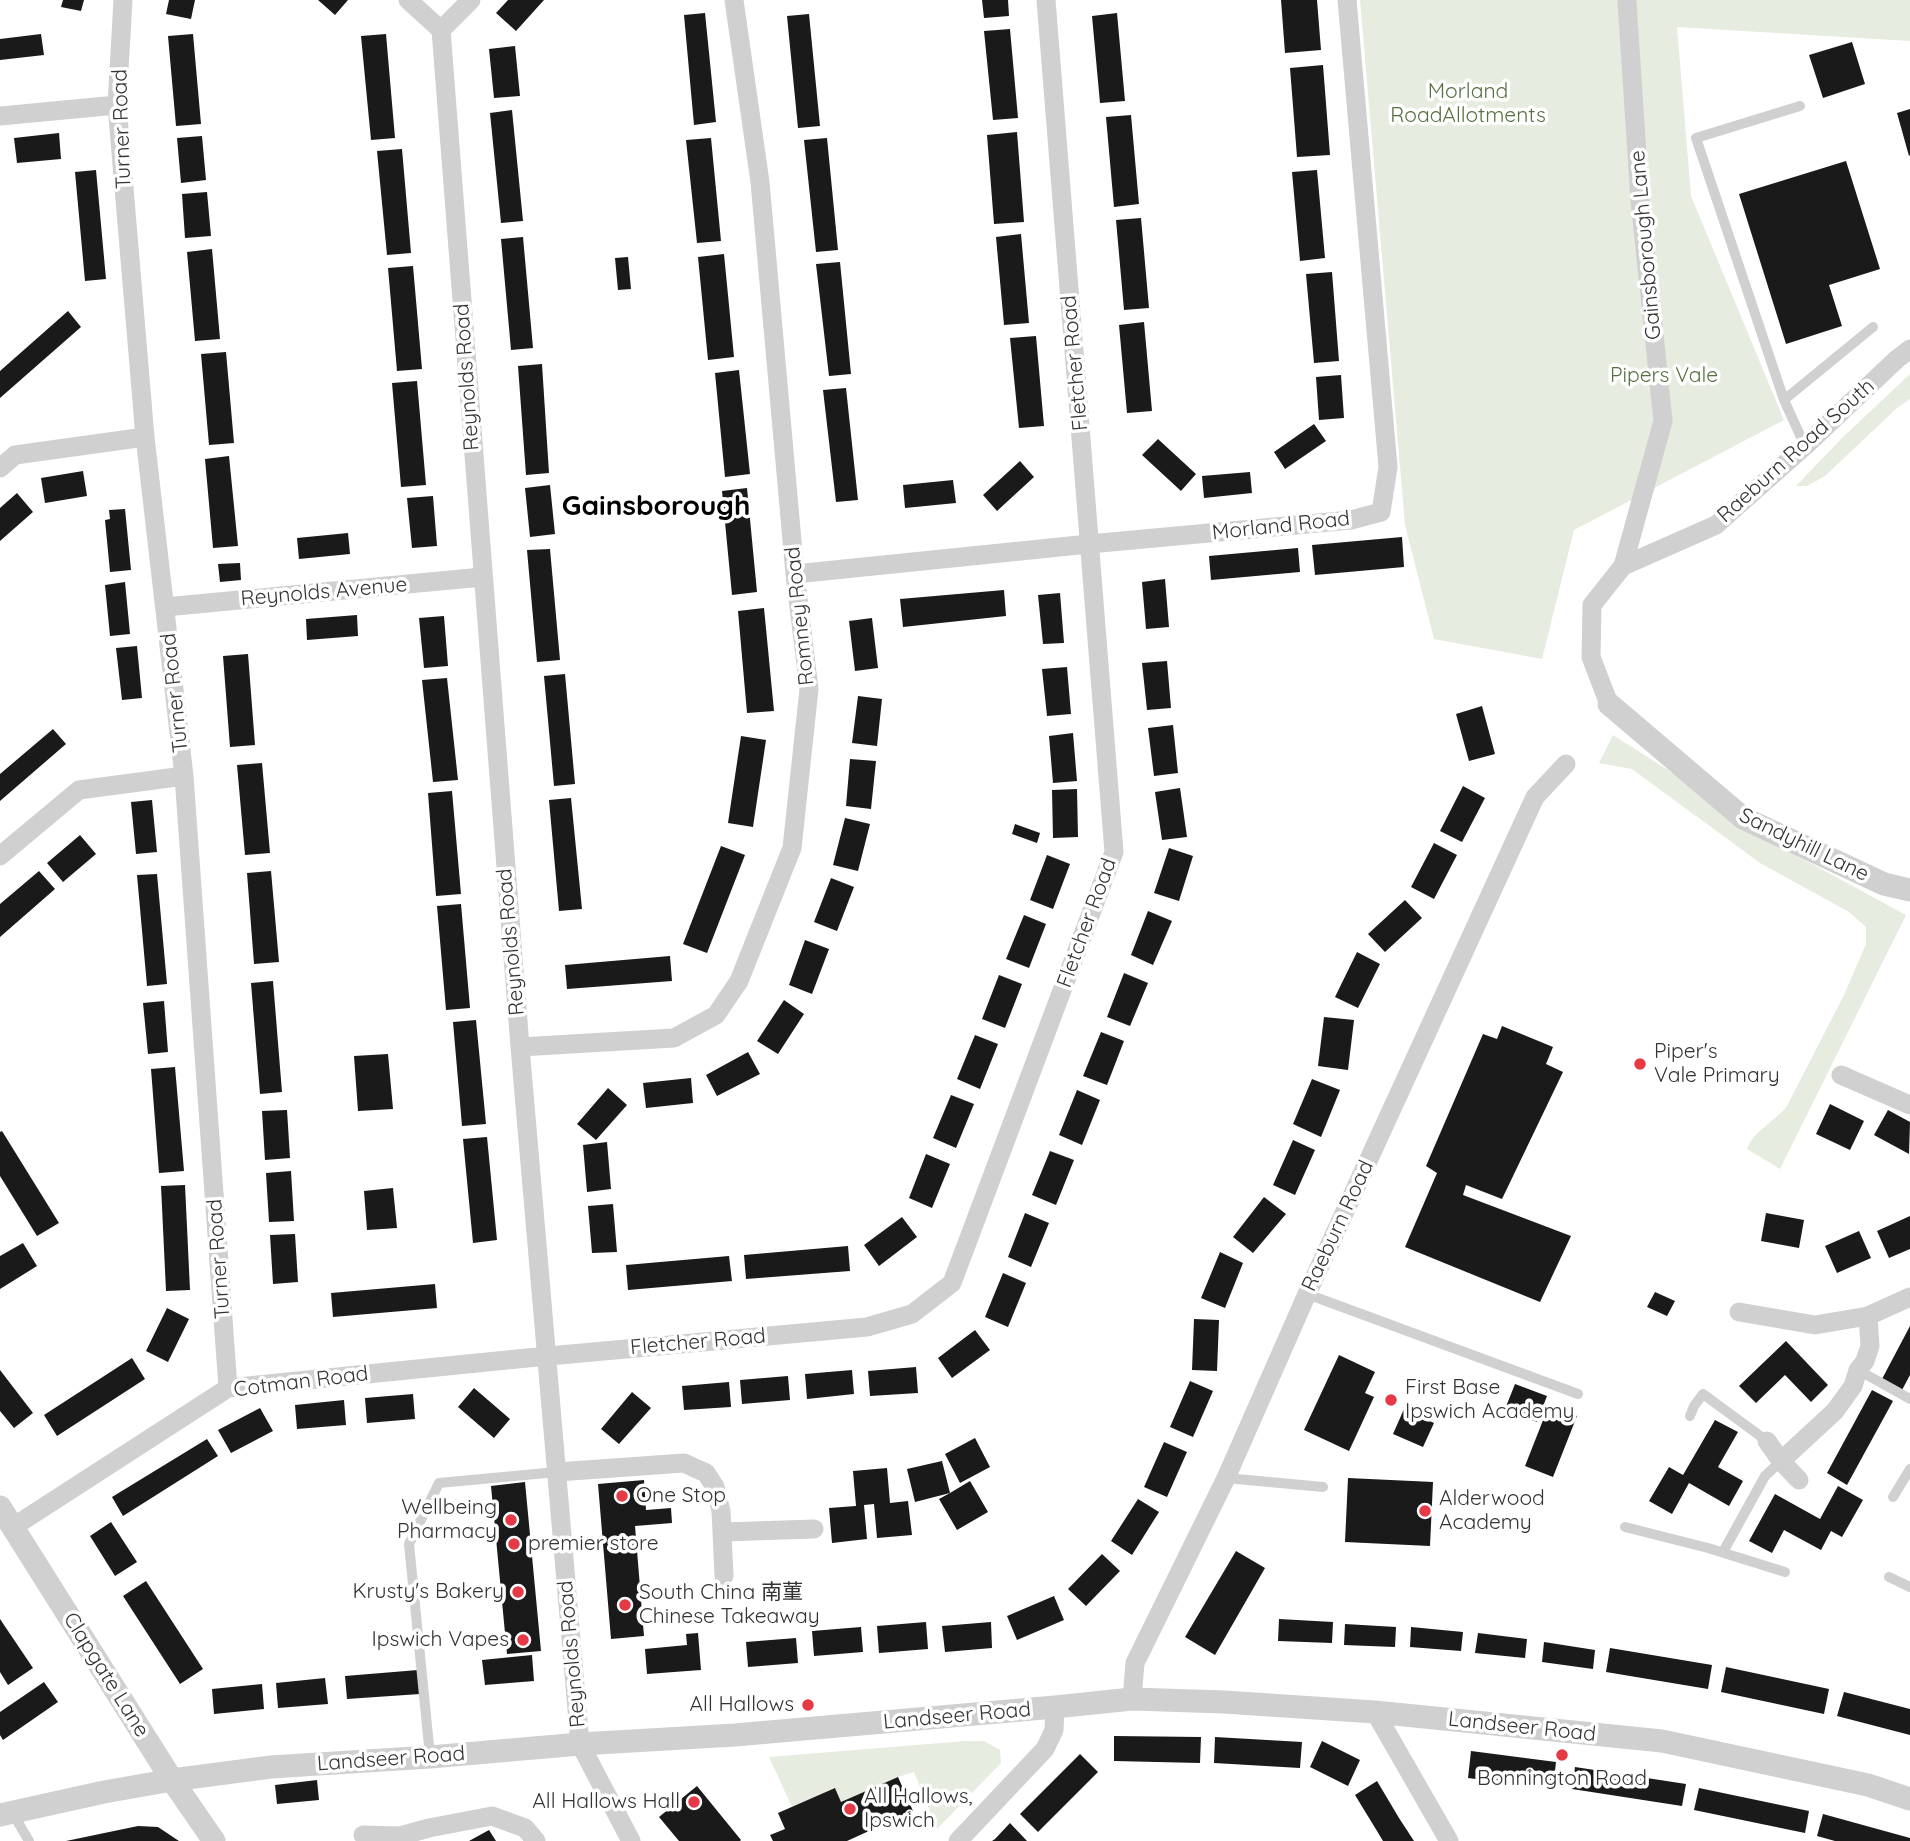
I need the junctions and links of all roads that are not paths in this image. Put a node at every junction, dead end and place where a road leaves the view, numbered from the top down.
1 (123, 0) edge
2 (408, 0) edge
3 (471, 0) edge
4 (734, 0) edge
5 (1046, 0) edge
6 (1348, 0) edge
7 (1628, 2) dead end
8 (441, 30) junction
9 (117, 105) junction
10 (1800, 106) dead end
11 (0, 116) edge
12 (1873, 327) dead end
13 (1910, 349) edge
14 (1784, 400) junction
15 (145, 437) junction
16 (1805, 446) junction
17 (0, 468) edge
18 (1089, 544) junction
19 (1623, 566) junction
20 (795, 574) junction
21 (482, 577) junction
22 (165, 607) junction
23 (1609, 704) joint
24 (1566, 764) dead end
25 (184, 776) junction
26 (0, 856) edge
27 (1910, 890) edge
28 (520, 1047) junction
29 (1841, 1075) dead end
30 (1910, 1105) edge
31 (1307, 1294) junction
32 (1910, 1297) edge
33 (1739, 1312) dead end
34 (1868, 1316) junction
35 (545, 1356) junction
36 (1858, 1370) junction
37 (228, 1388) junction
38 (1578, 1394) dead end
39 (1910, 1399) edge
40 (1690, 1416) dead end
41 (1767, 1441) joint
42 (1781, 1461) junction
43 (1910, 1469) edge
44 (557, 1472) junction
45 (1226, 1478) junction
46 (1799, 1480) dead end
47 (1323, 1487) dead end
48 (1893, 1497) dead end
49 (0, 1507) edge
50 (13, 1527) junction
51 (1625, 1527) dead end
52 (814, 1529) dead end
53 (723, 1532) junction
54 (1723, 1552) junction
55 (1785, 1572) dead end
56 (724, 1576) dead end
57 (1889, 1577) dead end
58 (1910, 1587) edge
59 (1132, 1699) junction
60 (1055, 1707) junction
61 (1375, 1712) junction
62 (580, 1744) junction
63 (430, 1757) junction
64 (172, 1780) junction
65 (1910, 1799) edge
66 (6, 1813) edge
67 (363, 1835) dead end
68 (400, 1839) edge
69 (29, 1841) edge
70 (214, 1841) edge
71 (536, 1841) edge
72 (631, 1841) edge
73 (958, 1841) edge
74 (1448, 1841) edge

1 - 9 street, Turner Road
2 - 8 street
3 - 8 street
4 - 20 street, Romney Road
5 - 18 street, Fletcher Road
6 - 18 street, Morland Road
7 - 19 street, Gainsborough Lane
8 - 21 street, Reynolds Road
9 - 11 street
9 - 15 street, Turner Road
10 - 14 lane
12 - 14 lane
13 - 16 street, Raeburn Road South
14 - 16 lane
15 - 17 street
15 - 22 street, Turner Road
16 - 19 street, Raeburn Road South
18 - 20 street, Morland Road
18 - 35 street, Fletcher Road
19 - 23 street, Raeburn Road South
20 - 28 street, Romney Road
21 - 22 street, Reynolds Avenue
21 - 28 street, Reynolds Road
22 - 25 street, Turner Road
23 - 27 street, Sandyhill Lane
24 - 31 street, Raeburn Road
25 - 26 street
25 - 37 street, Turner Road
28 - 35 street, Reynolds Road
29 - 30 street
31 - 38 lane
31 - 45 street, Raeburn Road
32 - 34 street
33 - 34 street
34 - 36 street
35 - 37 street, Cotman Road
35 - 44 street, Reynolds Road
36 - 39 lane
36 - 42 street
37 - 50 street, Cotman Road
40 - 41 lane
41 - 42 street
42 - 46 street
42 - 54 lane
43 - 48 lane
44 - 53 street
44 - 62 street, Reynolds Road
44 - 63 lane
45 - 47 lane
45 - 59 street, Raeburn Road
49 - 50 street, Clapgate Lane
50 - 64 street, Clapgate Lane
51 - 54 lane
52 - 53 street
53 - 56 street
54 - 55 lane
57 - 58 lane
59 - 60 street, Landseer Road
59 - 61 street, Landseer Road
60 - 62 street, Landseer Road
60 - 73 street
61 - 65 street, Landseer Road
61 - 74 street
62 - 63 street, Landseer Road
62 - 72 street, Reynolds Road
63 - 64 street, Landseer Road
64 - 66 street, Landseer Road
64 - 70 street, Clapgate Lane
66 - 69 lane
67 - 68 street
68 - 71 street

